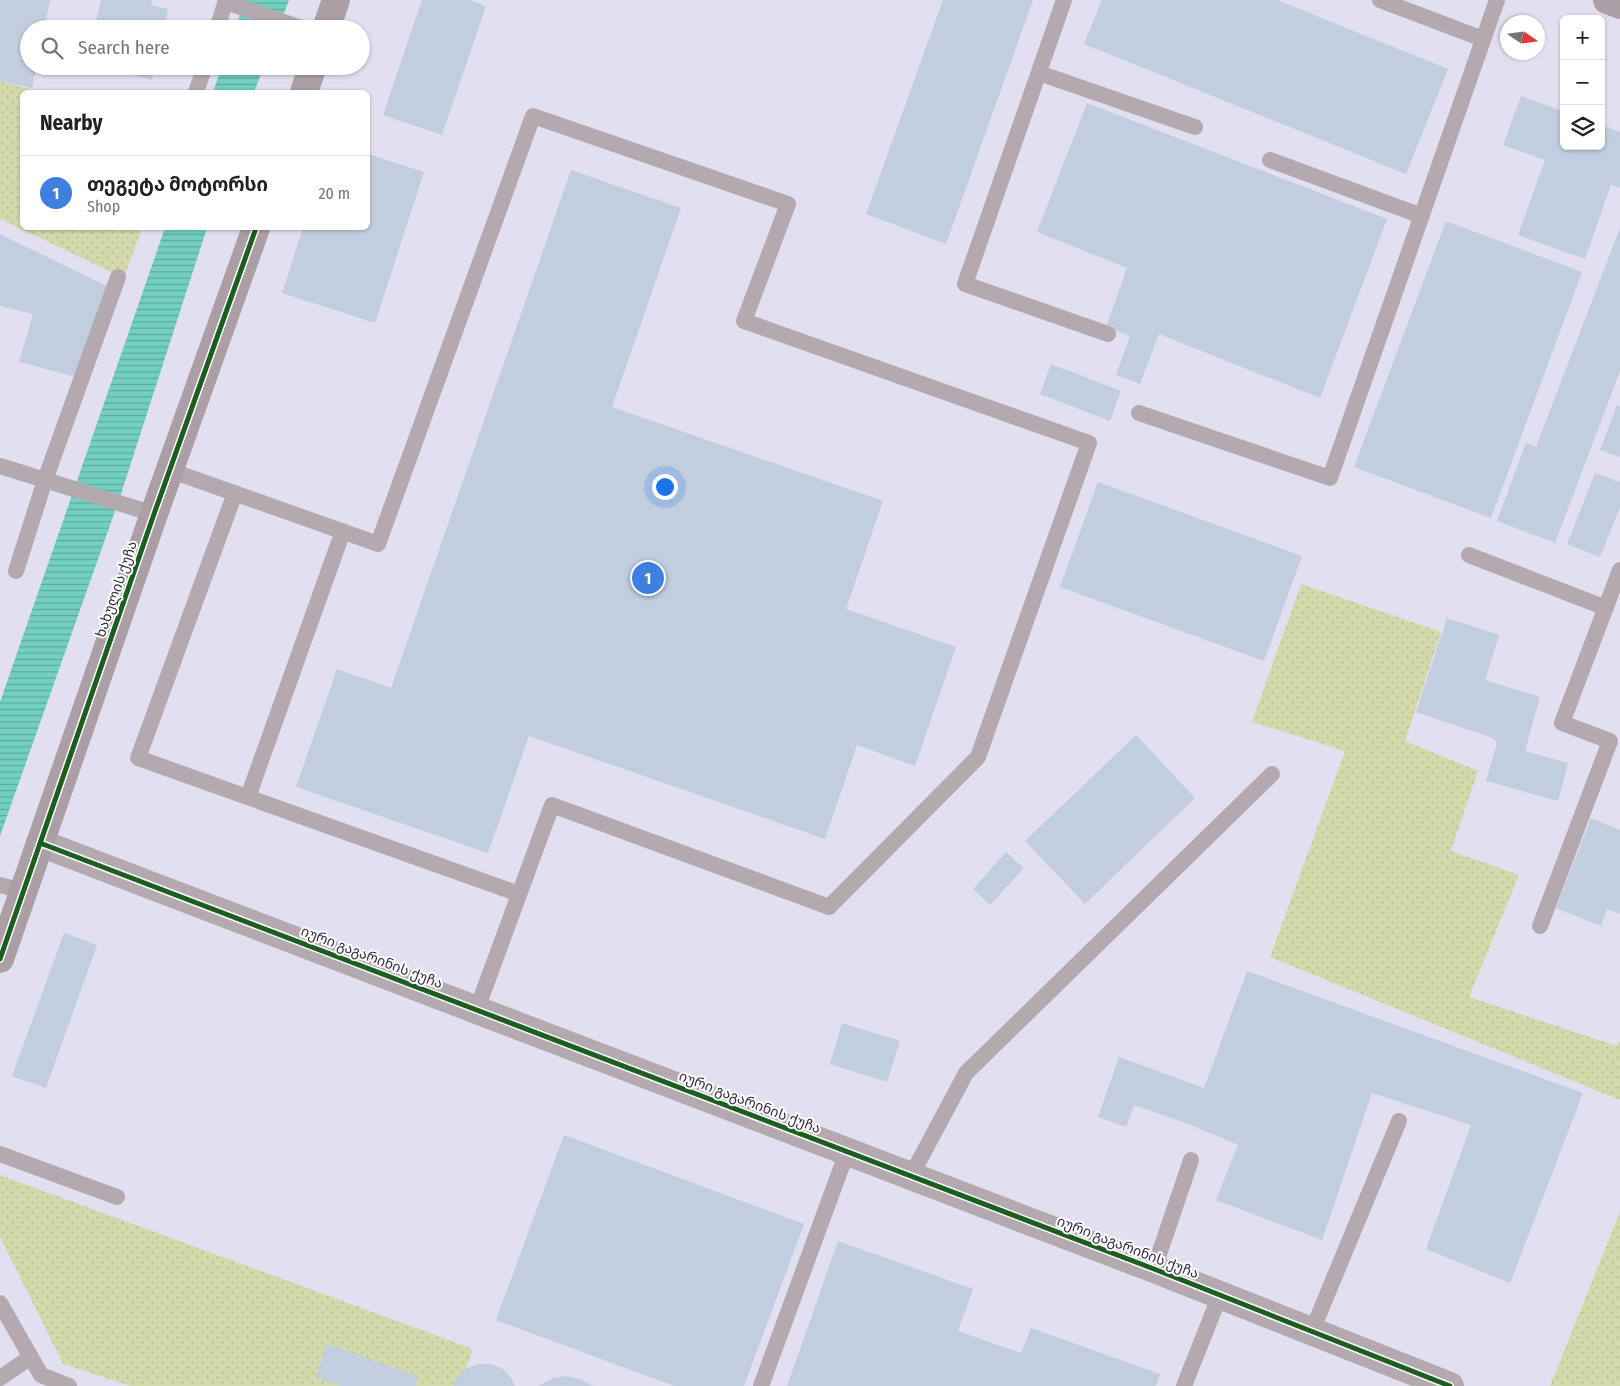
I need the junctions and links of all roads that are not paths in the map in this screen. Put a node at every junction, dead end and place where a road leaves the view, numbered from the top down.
1 (336, 0) edge
2 (1064, 0) edge
3 (1380, 0) edge
4 (1497, 0) edge
5 (1606, 0) edge
6 (229, 3) edge
7 (1620, 5) edge
8 (221, 20) edge
9 (280, 20) edge
10 (329, 20) edge
11 (1483, 39) junction
12 (1038, 73) junction
13 (202, 75) edge
14 (310, 75) edge
15 (197, 90) edge
16 (305, 90) edge
17 (1195, 127) dead end
18 (1270, 160) dead end
19 (1422, 216) junction
20 (255, 230) edge
21 (118, 276) dead end
22 (1108, 334) dead end
23 (1139, 413) dead end
24 (0, 466) edge
25 (169, 470) junction
26 (45, 480) junction
27 (235, 493) junction
28 (154, 514) junction
29 (343, 531) junction
30 (1469, 555) dead end
31 (1620, 570) edge
32 (16, 571) dead end
33 (1606, 608) junction
34 (1272, 774) dead end
35 (248, 797) junction
36 (40, 843) junction
37 (12, 888) edge
38 (519, 894) junction
39 (1540, 926) dead end
40 (0, 959) edge
41 (477, 1009) junction
42 (1399, 1121) dead end
43 (847, 1152) junction
44 (0, 1154) edge
45 (1191, 1160) dead end
46 (911, 1176) junction
47 (117, 1197) dead end
48 (1154, 1269) junction
49 (1220, 1295) junction
50 (0, 1303) edge
51 (1312, 1331) junction
52 (31, 1357) junction
53 (0, 1378) edge
54 (69, 1386) edge
55 (761, 1386) edge
56 (1184, 1386) edge
57 (1450, 1386) edge

1 - 10 street
2 - 12 lane
3 - 11 lane
4 - 11 lane
5 - 7 street
6 - 8 lane
6 - 9 lane
11 - 19 lane
12 - 17 lane
12 - 22 lane
13 - 15 lane
14 - 16 street
18 - 19 lane
19 - 23 lane
20 - 25 street, ხახულის ქუჩა
21 - 26 lane
24 - 26 lane
25 - 27 lane
25 - 28 street, ხახულის ქუჩა
26 - 28 lane
26 - 32 lane
27 - 29 lane
27 - 35 lane
28 - 36 street, ხახულის ქუჩა
29 - 35 lane
29 - 38 lane
30 - 33 lane
31 - 33 lane
33 - 39 lane
34 - 46 lane
35 - 38 lane
36 - 37 street, ხახულის ქუჩა
36 - 41 street, იური გაგარინის ქუჩა
37 - 40 street, ხახულის ქუჩა
38 - 41 lane
41 - 43 street, იური გაგარინის ქუჩა
42 - 51 lane
43 - 46 street, იური გაგარინის ქუჩა
43 - 55 lane
44 - 47 lane
45 - 48 lane
46 - 48 street, იური გაგარინის ქუჩა
48 - 49 street, იური გაგარინის ქუჩა
49 - 51 street, იური გაგარინის ქუჩა
49 - 56 lane
50 - 52 lane
51 - 57 street, იური გაგარინის ქუჩა
52 - 53 lane
52 - 54 lane

